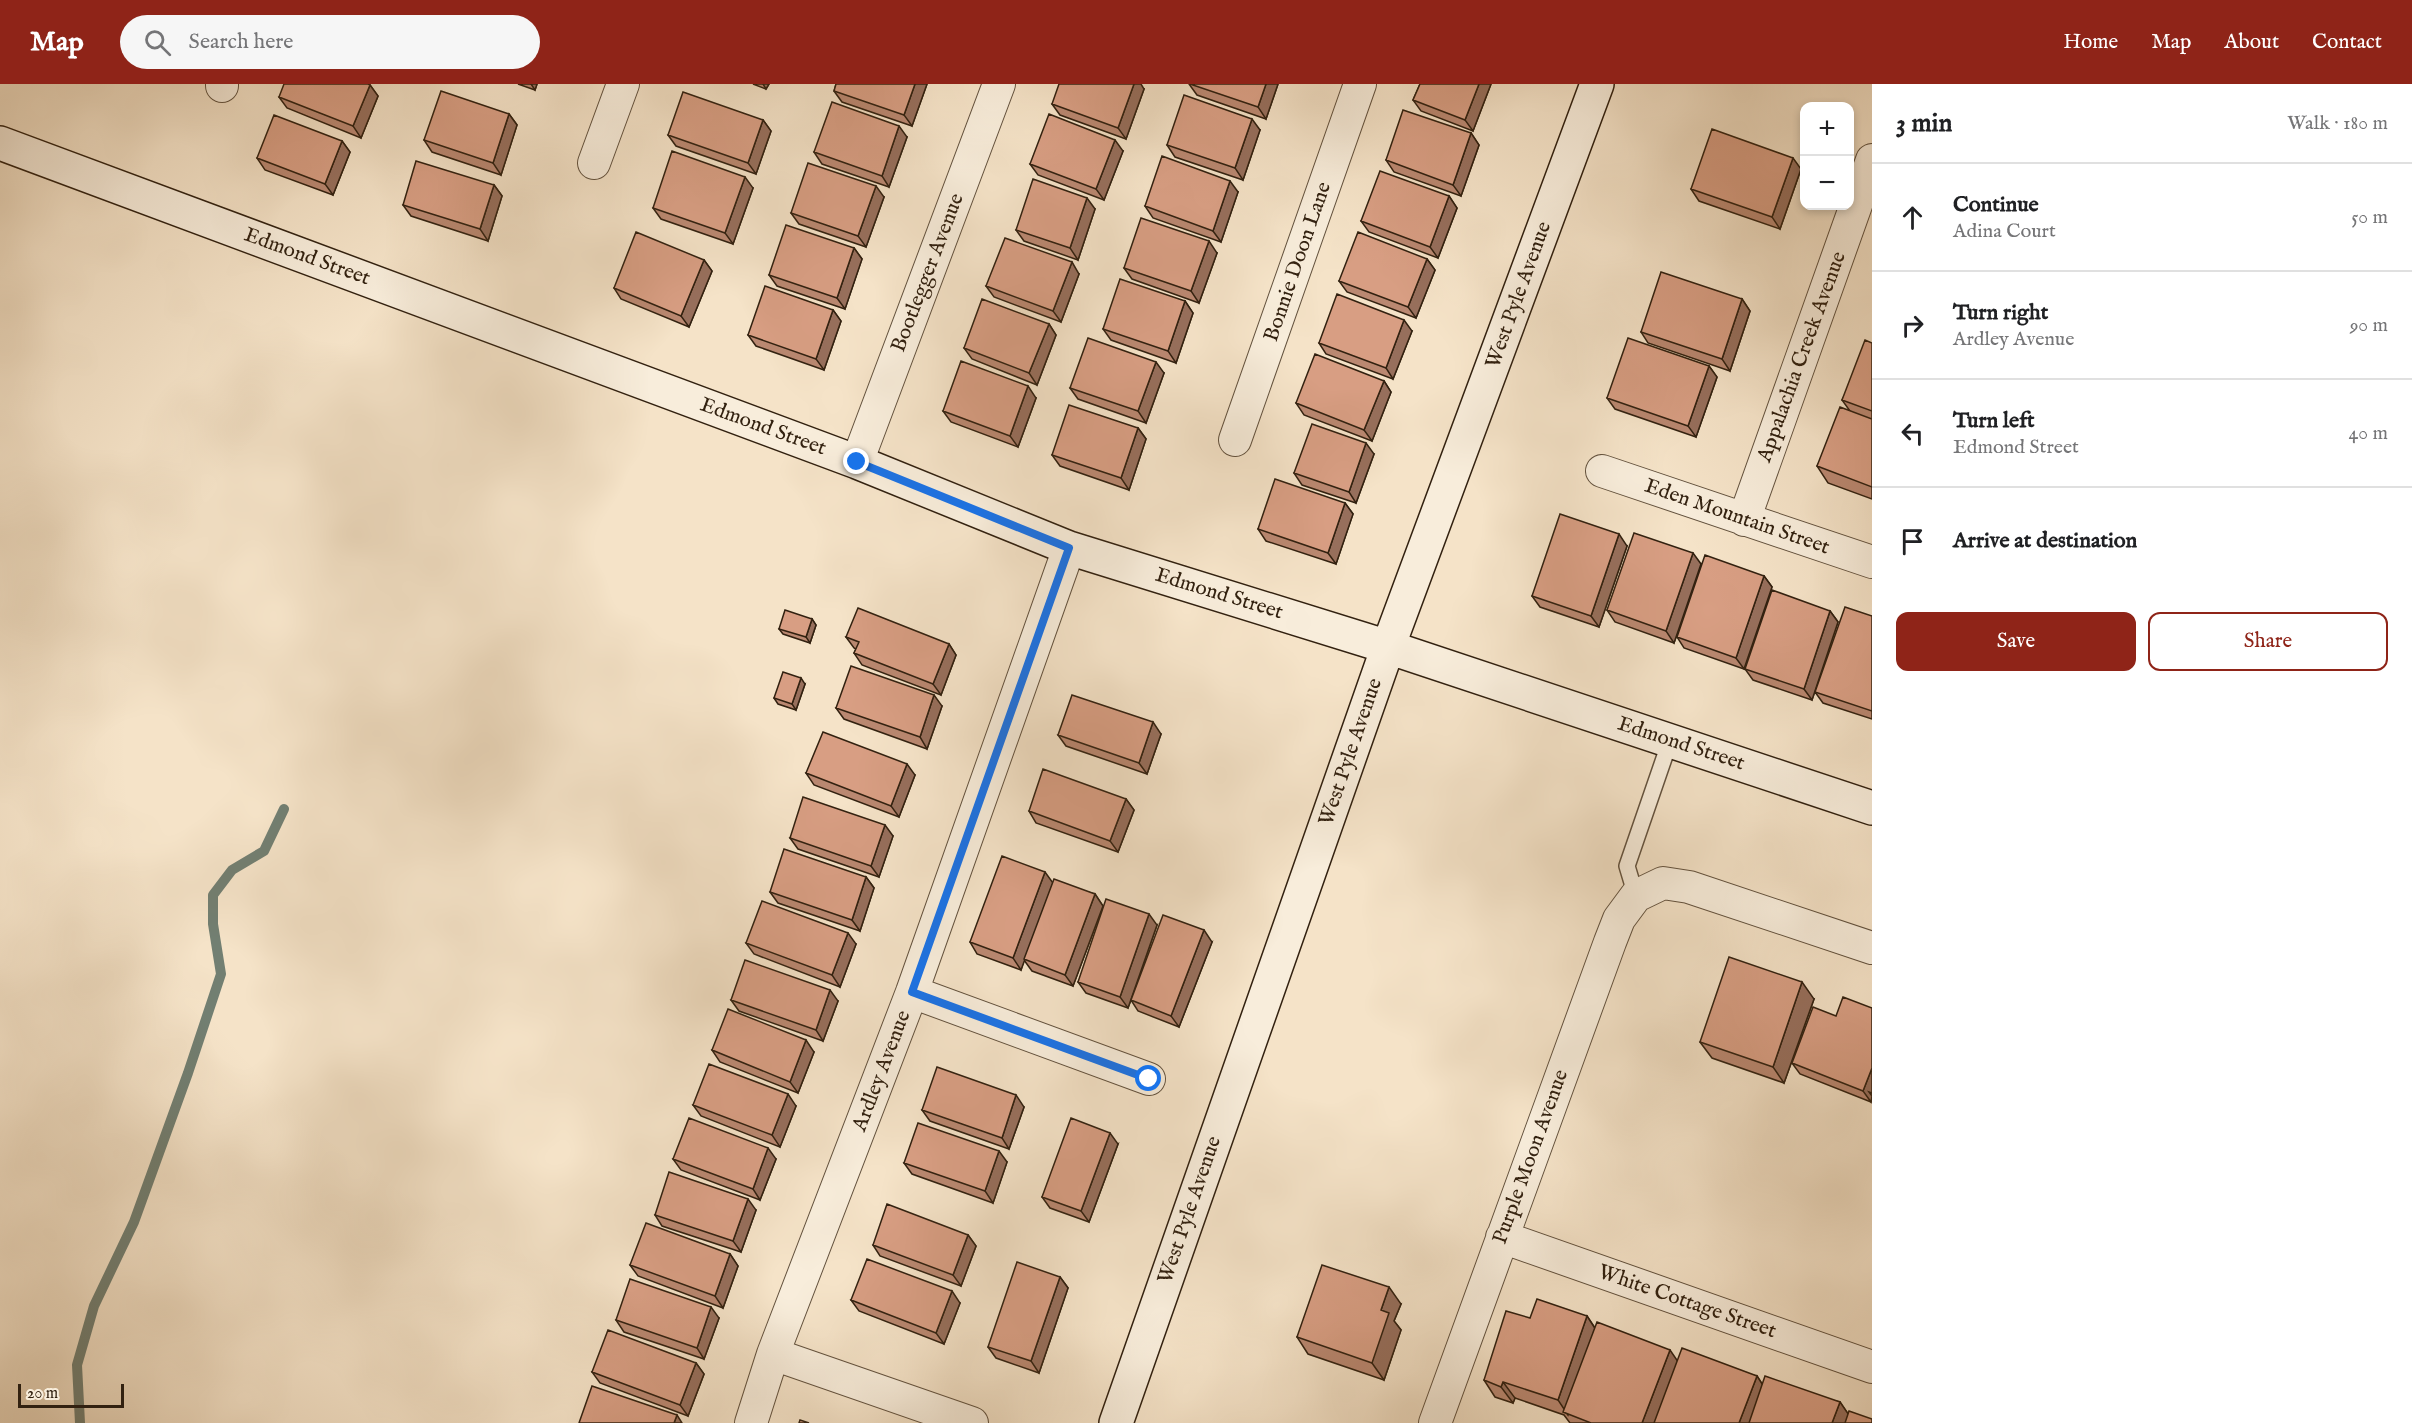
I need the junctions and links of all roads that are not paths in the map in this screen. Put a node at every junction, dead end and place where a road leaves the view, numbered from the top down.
1 (623, 84) edge
2 (999, 84) edge
3 (1360, 84) edge
4 (1598, 84) edge
5 (0, 143) edge
6 (1872, 159) edge
7 (594, 163) dead end
8 (1235, 440) dead end
9 (857, 462) junction
10 (1602, 471) dead end
11 (1744, 520) junction
12 (1069, 548) junction
13 (1872, 562) edge
14 (1388, 647) junction
15 (1670, 741) junction
16 (1872, 808) edge
17 (1636, 896) junction
18 (1872, 948) edge
19 (912, 992) junction
20 (1149, 1079) dead end
21 (1502, 1237) junction
22 (773, 1354) junction
23 (1872, 1367) edge
24 (752, 1423) edge
25 (972, 1423) edge
26 (1116, 1423) edge
27 (1435, 1423) edge

1 - 7 street
2 - 9 street, Bootlegger Avenue
3 - 8 street, Bonnie Doon Lane
4 - 14 street, West Pyle Avenue
5 - 9 street, Edmond Street
6 - 11 street, Appalachia Creek Avenue
9 - 12 street, Edmond Street
10 - 11 street, Eden Mountain Street
11 - 13 street, Eden Mountain Street
12 - 14 street, Edmond Street
12 - 19 street, Ardley Avenue
14 - 15 street, Edmond Street
14 - 26 street, West Pyle Avenue
15 - 16 street, Edmond Street
15 - 17 lane
17 - 18 street
17 - 21 street, Purple Moon Avenue
19 - 20 street
19 - 22 street, Ardley Avenue
21 - 23 street, White Cottage Street
21 - 27 street, Purple Moon Avenue
22 - 24 street, Ardley Avenue
22 - 25 street

